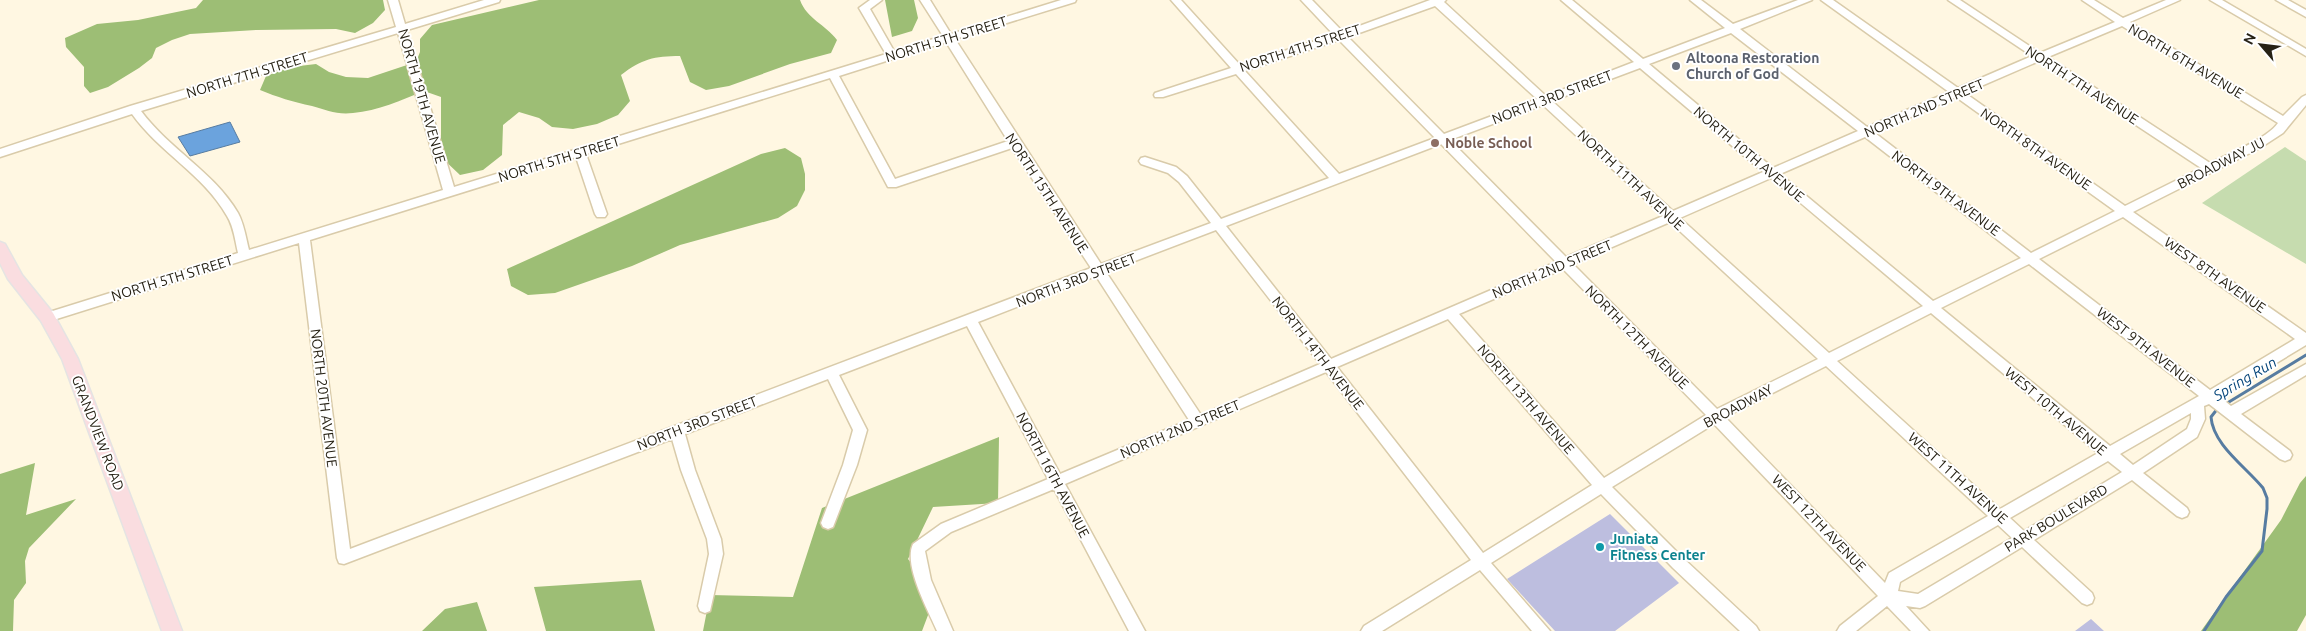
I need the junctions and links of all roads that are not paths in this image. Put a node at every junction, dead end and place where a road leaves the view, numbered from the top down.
1 (393, 0) edge
2 (496, 0) edge
3 (878, 0) edge
4 (925, 0) edge
5 (1071, 0) edge
6 (1176, 0) edge
7 (1306, 0) edge
8 (1437, 0) edge
9 (1566, 0) edge
10 (1695, 0) edge
11 (1807, 0) edge
12 (1826, 0) edge
13 (1953, 0) edge
14 (2087, 0) edge
15 (2175, 0) edge
16 (2215, 0) edge
17 (2281, 0) edge
18 (2306, 14) edge
19 (2123, 22) junction
20 (402, 28) junction
21 (1732, 28) junction
22 (1341, 36) junction
23 (948, 38) junction
24 (2306, 53) edge
25 (892, 56) junction
26 (2039, 57) junction
27 (1642, 63) junction
28 (1236, 69) junction
29 (833, 75) junction
30 (1958, 93) junction
31 (1159, 96) dead end
32 (1544, 100) junction
33 (2306, 100) edge
34 (134, 109) junction
35 (2284, 122) junction
36 (1867, 132) junction
37 (1442, 139) junction
38 (1014, 143) junction
39 (0, 153) edge
40 (580, 153) junction
41 (1145, 161) dead end
42 (2211, 168) junction
43 (1772, 174) junction
44 (1337, 179) junction
45 (450, 193) junction
46 (2124, 212) junction
47 (601, 214) dead end
48 (1672, 217) junction
49 (1220, 225) junction
50 (304, 238) junction
51 (0, 248) edge
52 (245, 256) junction
53 (2031, 258) junction
54 (1563, 263) junction
55 (1098, 271) junction
56 (1932, 308) junction
57 (1450, 313) junction
58 (47, 316) junction
59 (970, 319) junction
60 (2306, 339) edge
61 (1827, 359) junction
62 (1327, 365) junction
63 (2306, 369) edge
64 (831, 371) junction
65 (2210, 397) junction
66 (2197, 404) junction
67 (2231, 413) junction
68 (1715, 416) junction
69 (1198, 422) junction
70 (677, 431) junction
71 (2108, 454) junction
72 (2285, 455) dead end
73 (2132, 473) junction
74 (1056, 482) junction
75 (1602, 486) junction
76 (2182, 512) dead end
77 (2000, 517) junction
78 (828, 523) dead end
79 (2022, 538) junction
80 (344, 558) joint
81 (1480, 560) junction
82 (1888, 596) junction
83 (2087, 598) dead end
84 (705, 606) dead end
85 (172, 631) edge
86 (945, 631) edge
87 (1137, 631) edge
88 (1369, 631) edge
89 (1542, 631) edge
90 (1750, 631) edge
91 (1845, 631) edge
92 (1921, 631) edge

1 - 20 street, NORTH 19TH AVENUE
2 - 20 street, NORTH 7TH STREET
3 - 25 street
4 - 23 street, NORTH 15TH AVENUE
5 - 23 street, NORTH 5TH STREET
6 - 28 street
7 - 22 street, NORTH 12TH AVENUE
8 - 22 street, NORTH 4TH STREET
8 - 32 street, NORTH 11TH AVENUE
9 - 27 street, NORTH 10TH AVENUE
10 - 21 street, NORTH 9TH AVENUE
11 - 21 street, NORTH 3RD STREET
12 - 30 street, NORTH 8TH AVENUE
13 - 26 street, NORTH 7TH AVENUE
14 - 19 street, NORTH 6TH AVENUE
15 - 19 street, NORTH 2ND STREET
16 - 24 street
17 - 18 street
19 - 26 street, NORTH 2ND STREET
19 - 35 street, NORTH 6TH AVENUE
20 - 34 street, NORTH 7TH STREET
20 - 45 street, NORTH 19TH AVENUE
21 - 27 street, NORTH 3RD STREET
21 - 36 street, NORTH 9TH AVENUE
22 - 28 street, NORTH 4TH STREET
22 - 37 street, NORTH 12TH AVENUE
23 - 25 street, NORTH 5TH STREET
23 - 38 street, NORTH 15TH AVENUE
25 - 29 street, NORTH 5TH STREET
26 - 30 street, NORTH 2ND STREET
26 - 42 street, NORTH 7TH AVENUE
27 - 32 street, NORTH 3RD STREET
27 - 43 street, NORTH 10TH AVENUE
28 - 31 street, NORTH 4TH STREET
28 - 44 street
29 - 38 street
29 - 40 street, NORTH 5TH STREET
30 - 36 street, NORTH 2ND STREET
30 - 46 street, NORTH 8TH AVENUE
32 - 37 street, NORTH 3RD STREET
32 - 48 street, NORTH 11TH AVENUE
33 - 35 street, BROADWAY JU
34 - 39 street, NORTH 7TH STREET
34 - 52 street
35 - 42 street, BROADWAY JU
36 - 43 street, NORTH 2ND STREET
36 - 53 street, NORTH 9TH AVENUE
37 - 44 street, NORTH 3RD STREET
37 - 54 street, NORTH 12TH AVENUE
38 - 55 street, NORTH 15TH AVENUE
40 - 45 street, NORTH 5TH STREET
40 - 47 street
41 - 49 street, NORTH 14TH AVENUE
42 - 46 street, BROADWAY JU
43 - 48 street, NORTH 2ND STREET
43 - 56 street, NORTH 10TH AVENUE
44 - 49 street, NORTH 3RD STREET
45 - 50 street, NORTH 5TH STREET
46 - 53 street, BROADWAY
46 - 60 street, WEST 8TH AVENUE
48 - 54 street, NORTH 2ND STREET
48 - 61 street, NORTH 11TH AVENUE
49 - 55 street, NORTH 3RD STREET
49 - 62 street, NORTH 14TH AVENUE
50 - 52 street, NORTH 5TH STREET
50 - 80 street, NORTH 20TH AVENUE
51 - 58 main road, GRANDVIEW ROAD
52 - 58 street, NORTH 5TH STREET
53 - 56 street, BROADWAY
53 - 65 street, WEST 9TH AVENUE
54 - 57 street, NORTH 2ND STREET
54 - 68 street, NORTH 12TH AVENUE
55 - 59 street, NORTH 3RD STREET
55 - 69 street, NORTH 15TH AVENUE
56 - 61 street, BROADWAY
56 - 71 street, WEST 10TH AVENUE
57 - 62 street, NORTH 2ND STREET
57 - 75 street, NORTH 13TH AVENUE
58 - 85 main road, GRANDVIEW ROAD
59 - 64 street, NORTH 3RD STREET
59 - 74 street, NORTH 16TH AVENUE
60 - 65 street, PARK BOULEVARD
61 - 68 street, BROADWAY
61 - 77 street, WEST 11TH AVENUE
62 - 69 street, NORTH 2ND STREET
62 - 81 street, NORTH 14TH AVENUE
63 - 67 street
64 - 70 street, NORTH 3RD STREET
64 - 78 street
65 - 66 street, PARK BOULEVARD
65 - 67 street, WEST 9TH AVENUE
66 - 71 street, PARK BOULEVARD
66 - 73 street, PARK BOULEVARD
67 - 72 street, WEST 9TH AVENUE
68 - 75 street, BROADWAY
68 - 82 street, WEST 12TH AVENUE
69 - 74 street, NORTH 2ND STREET
70 - 80 street, NORTH 3RD STREET
70 - 84 street
71 - 73 street, WEST 10TH AVENUE
71 - 77 street, PARK BOULEVARD
73 - 76 street, WEST 10TH AVENUE
73 - 79 street, PARK BOULEVARD
74 - 86 street, NORTH 2ND STREET
74 - 87 street, NORTH 16TH AVENUE
75 - 81 street, BROADWAY
75 - 90 street, NORTH 13TH AVENUE
77 - 79 street, WEST 11TH AVENUE
77 - 82 street, PARK BOULEVARD
79 - 82 street, PARK BOULEVARD
79 - 83 street, WEST 11TH AVENUE
81 - 88 street, BROADWAY
81 - 89 street, NORTH 14TH AVENUE
82 - 91 street, PARK BOULEVARD
82 - 92 street, WEST 12TH AVENUE

